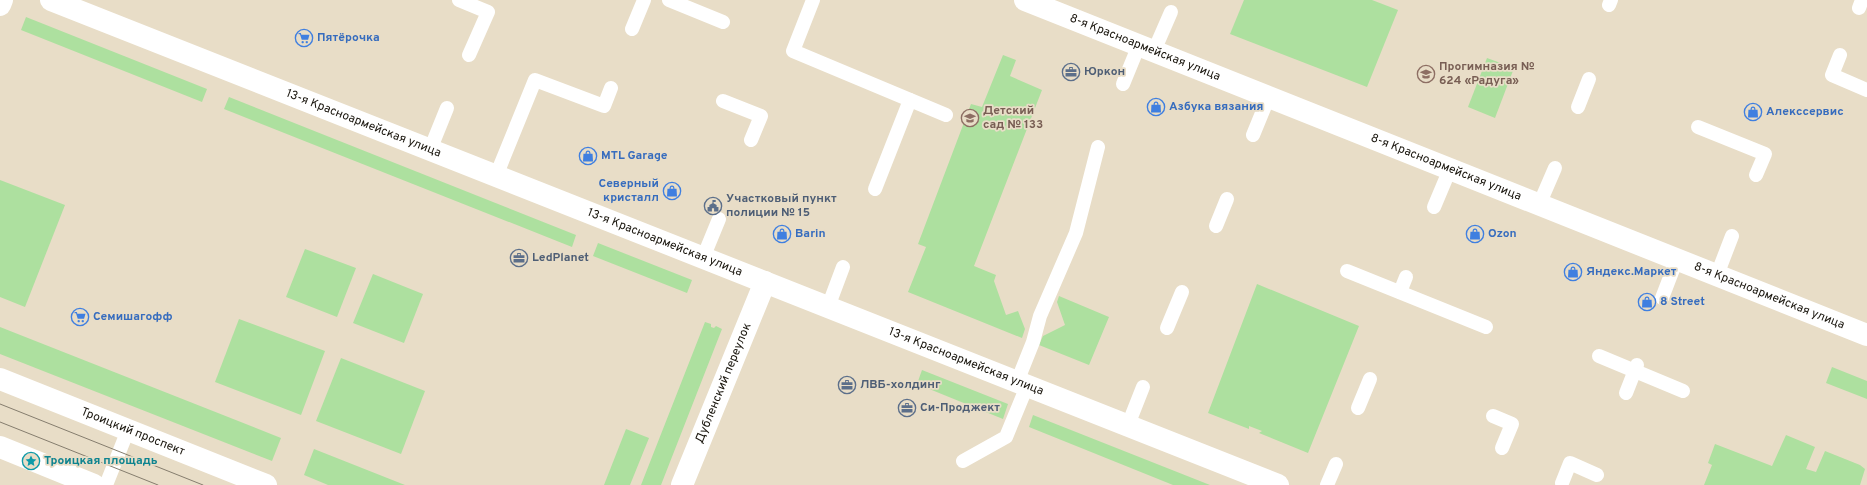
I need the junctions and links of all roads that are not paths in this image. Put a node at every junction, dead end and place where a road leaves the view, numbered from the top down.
1 (2, 0) edge
2 (51, 0) edge
3 (459, 0) edge
4 (644, 0) edge
5 (668, 0) edge
6 (813, 0) edge
7 (1025, 0) edge
8 (0, 5) edge
9 (1171, 12) dead end
10 (723, 22) dead end
11 (632, 28) dead end
12 (1146, 48) junction
13 (469, 55) dead end
14 (1840, 55) dead end
15 (1589, 79) dead end
16 (1122, 84) dead end
17 (611, 88) dead end
18 (1867, 90) edge
19 (1268, 96) junction
20 (723, 100) dead end
21 (910, 100) junction
22 (1578, 107) dead end
23 (447, 108) dead end
24 (946, 115) dead end
25 (1698, 127) dead end
26 (1253, 135) dead end
27 (751, 140) dead end
28 (1098, 147) dead end
29 (430, 150) junction
30 (1555, 168) dead end
31 (1450, 169) junction
32 (1756, 175) dead end
33 (496, 176) junction
34 (875, 189) dead end
35 (1227, 199) dead end
36 (1539, 205) junction
37 (1434, 207) dead end
38 (719, 219) dead end
39 (1216, 226) dead end
40 (1732, 236) dead end
41 (704, 258) junction
42 (1677, 260) junction
43 (843, 267) dead end
44 (1347, 271) dead end
45 (1717, 275) junction
46 (1406, 277) dead end
47 (765, 282) junction
48 (1182, 292) dead end
49 (1400, 292) junction
50 (1662, 298) dead end
51 (828, 307) junction
52 (1486, 327) dead end
53 (1167, 328) dead end
54 (1867, 335) edge
55 (1599, 356) dead end
56 (1636, 368) junction
57 (0, 379) edge
58 (1370, 379) dead end
59 (1022, 384) junction
60 (1143, 387) dead end
61 (1683, 391) dead end
62 (1626, 393) dead end
63 (1358, 408) dead end
64 (1493, 416) dead end
65 (1128, 425) junction
66 (128, 430) junction
67 (0, 447) edge
68 (1502, 448) dead end
69 (963, 461) dead end
70 (1336, 464) dead end
71 (1598, 475) dead end
72 (1244, 479) edge
73 (1562, 483) dead end
74 (94, 485) edge
75 (106, 485) edge
76 (266, 485) edge
77 (682, 485) edge
78 (1278, 485) edge
79 (1327, 485) edge

1 - 8 street
2 - 29 street, 13-я Красноармейская улица
3 - 13 lane
4 - 11 lane
5 - 10 lane
6 - 21 lane
7 - 12 street, 8-я Красноармейская улица
9 - 12 lane
12 - 16 lane
12 - 19 street, 8-я Красноармейская улица
14 - 18 lane
15 - 22 lane
17 - 33 lane
19 - 26 lane
19 - 31 street, 8-я Красноармейская улица
20 - 27 lane
21 - 24 lane
21 - 34 lane
23 - 29 lane
25 - 32 lane
28 - 59 lane
29 - 33 street, 13-я Красноармейская улица
30 - 36 lane
31 - 36 street, 8-я Красноармейская улица
31 - 37 lane
33 - 41 street, 13-я Красноармейская улица
35 - 39 lane
36 - 42 street, 8-я Красноармейская улица
38 - 41 lane
40 - 45 lane
41 - 47 street, 13-я Красноармейская улица
42 - 45 street, 8-я Красноармейская улица
42 - 50 lane
43 - 51 lane
44 - 49 lane
45 - 54 street, 8-я Красноармейская улица
46 - 49 lane
47 - 51 street, 13-я Красноармейская улица
47 - 77 street, Дубленский переулок
48 - 53 lane
49 - 52 lane
51 - 59 street, 13-я Красноармейская улица
55 - 56 lane
56 - 61 lane
56 - 62 lane
57 - 66 street, Троицкий проспект
58 - 63 lane
59 - 65 street, 13-я Красноармейская улица
59 - 69 lane
60 - 65 lane
64 - 68 lane
65 - 72 street, 13-я Красноармейская улица
66 - 75 lane
66 - 76 street, Троицкий проспект
67 - 74 street
70 - 79 lane
71 - 73 lane
72 - 78 street, 13-я Красноармейская улица

